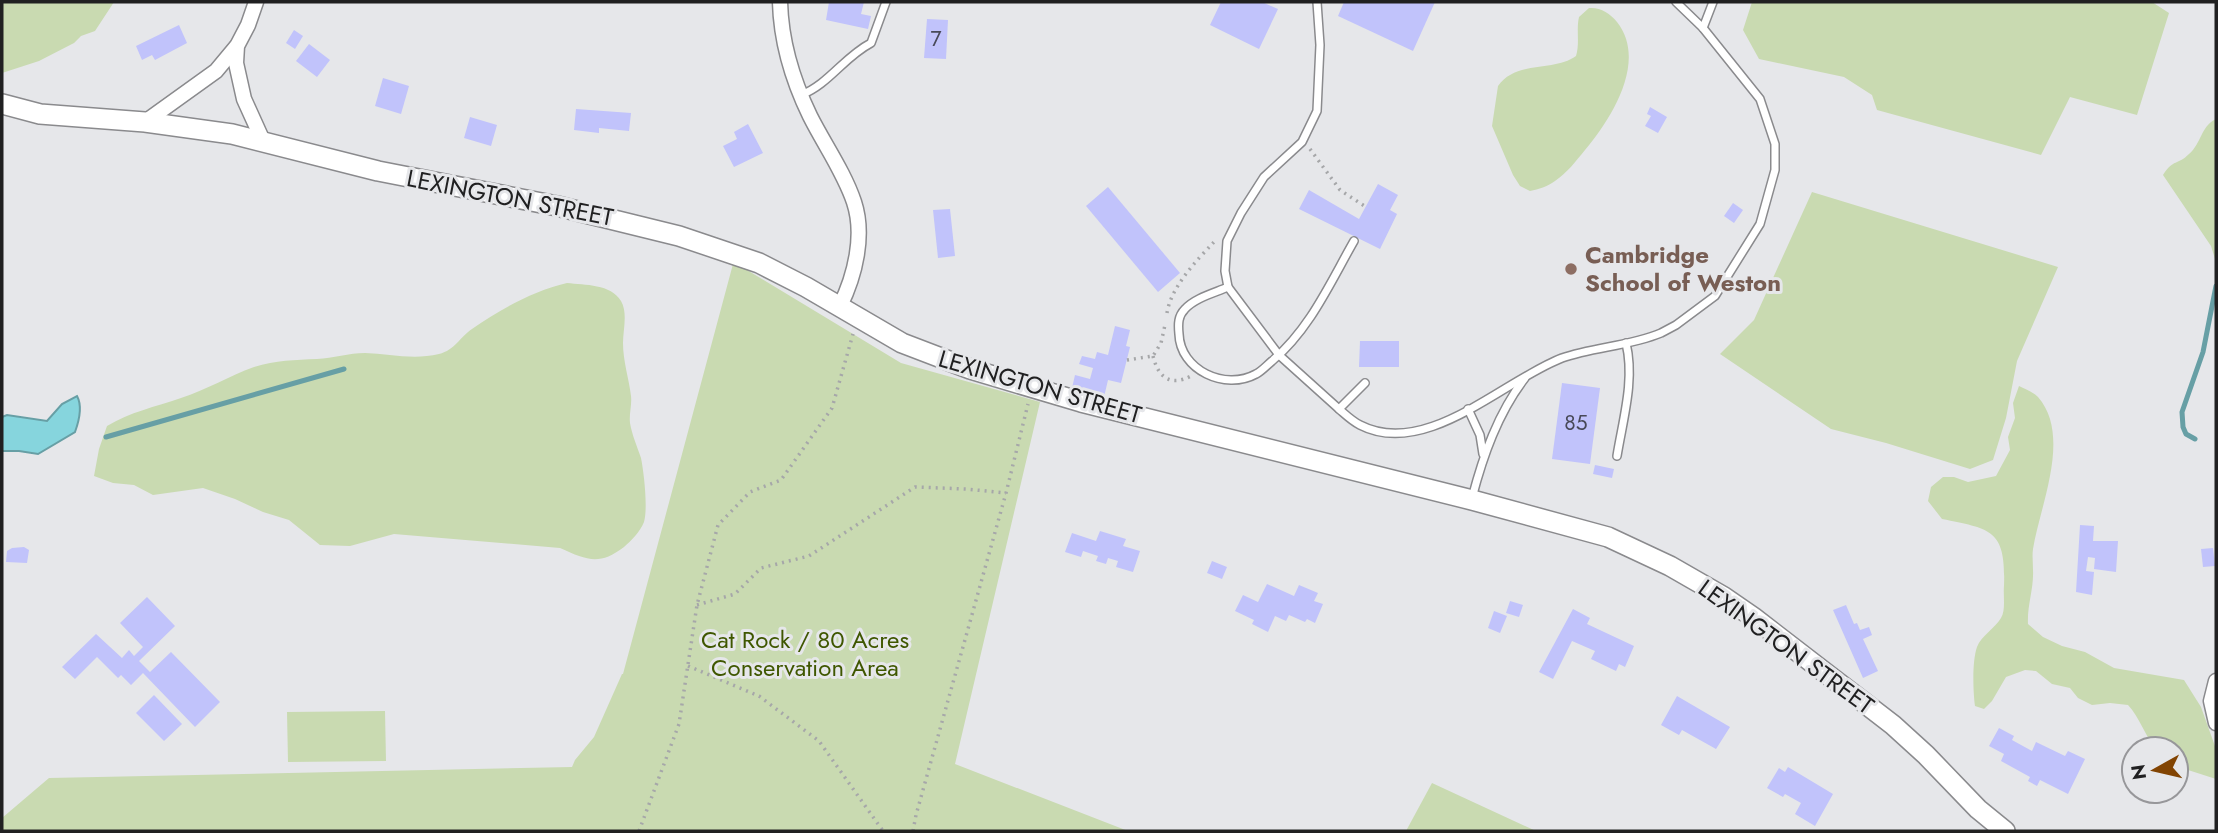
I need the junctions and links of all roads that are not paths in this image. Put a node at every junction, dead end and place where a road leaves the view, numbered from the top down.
1 (256, 2) edge
2 (780, 2) edge
3 (886, 2) edge
4 (1317, 2) edge
5 (1676, 2) edge
6 (1713, 2) edge
7 (1703, 28) junction
8 (237, 46) junction
9 (801, 95) junction
10 (2, 104) edge
11 (145, 122) junction
12 (263, 141) junction
13 (1354, 241) dead end
14 (1228, 288) junction
15 (840, 306) junction
16 (1626, 343) junction
17 (1279, 355) junction
18 (1527, 375) junction
19 (1365, 383) dead end
20 (1339, 409) junction
21 (1468, 409) junction
22 (1617, 456) dead end
23 (1482, 461) junction
24 (1472, 500) junction
25 (2216, 681) edge
26 (2216, 723) edge
27 (2005, 831) edge

1 - 8 street
2 - 9 street
3 - 9 lane
4 - 14 lane
5 - 7 lane
6 - 7 lane
7 - 16 lane
8 - 11 street
8 - 12 street
9 - 15 street
10 - 11 street, LEXINGTON STREET
11 - 12 street, LEXINGTON STREET
12 - 15 street, LEXINGTON STREET
13 - 17 lane
14 - 17 lane
14 - 17 lane
15 - 24 street, LEXINGTON STREET
16 - 18 lane
16 - 22 lane
17 - 20 lane
18 - 21 lane
18 - 23 lane
19 - 20 lane
20 - 21 lane
21 - 23 lane
23 - 24 lane
24 - 27 street, LEXINGTON STREET
25 - 26 street

